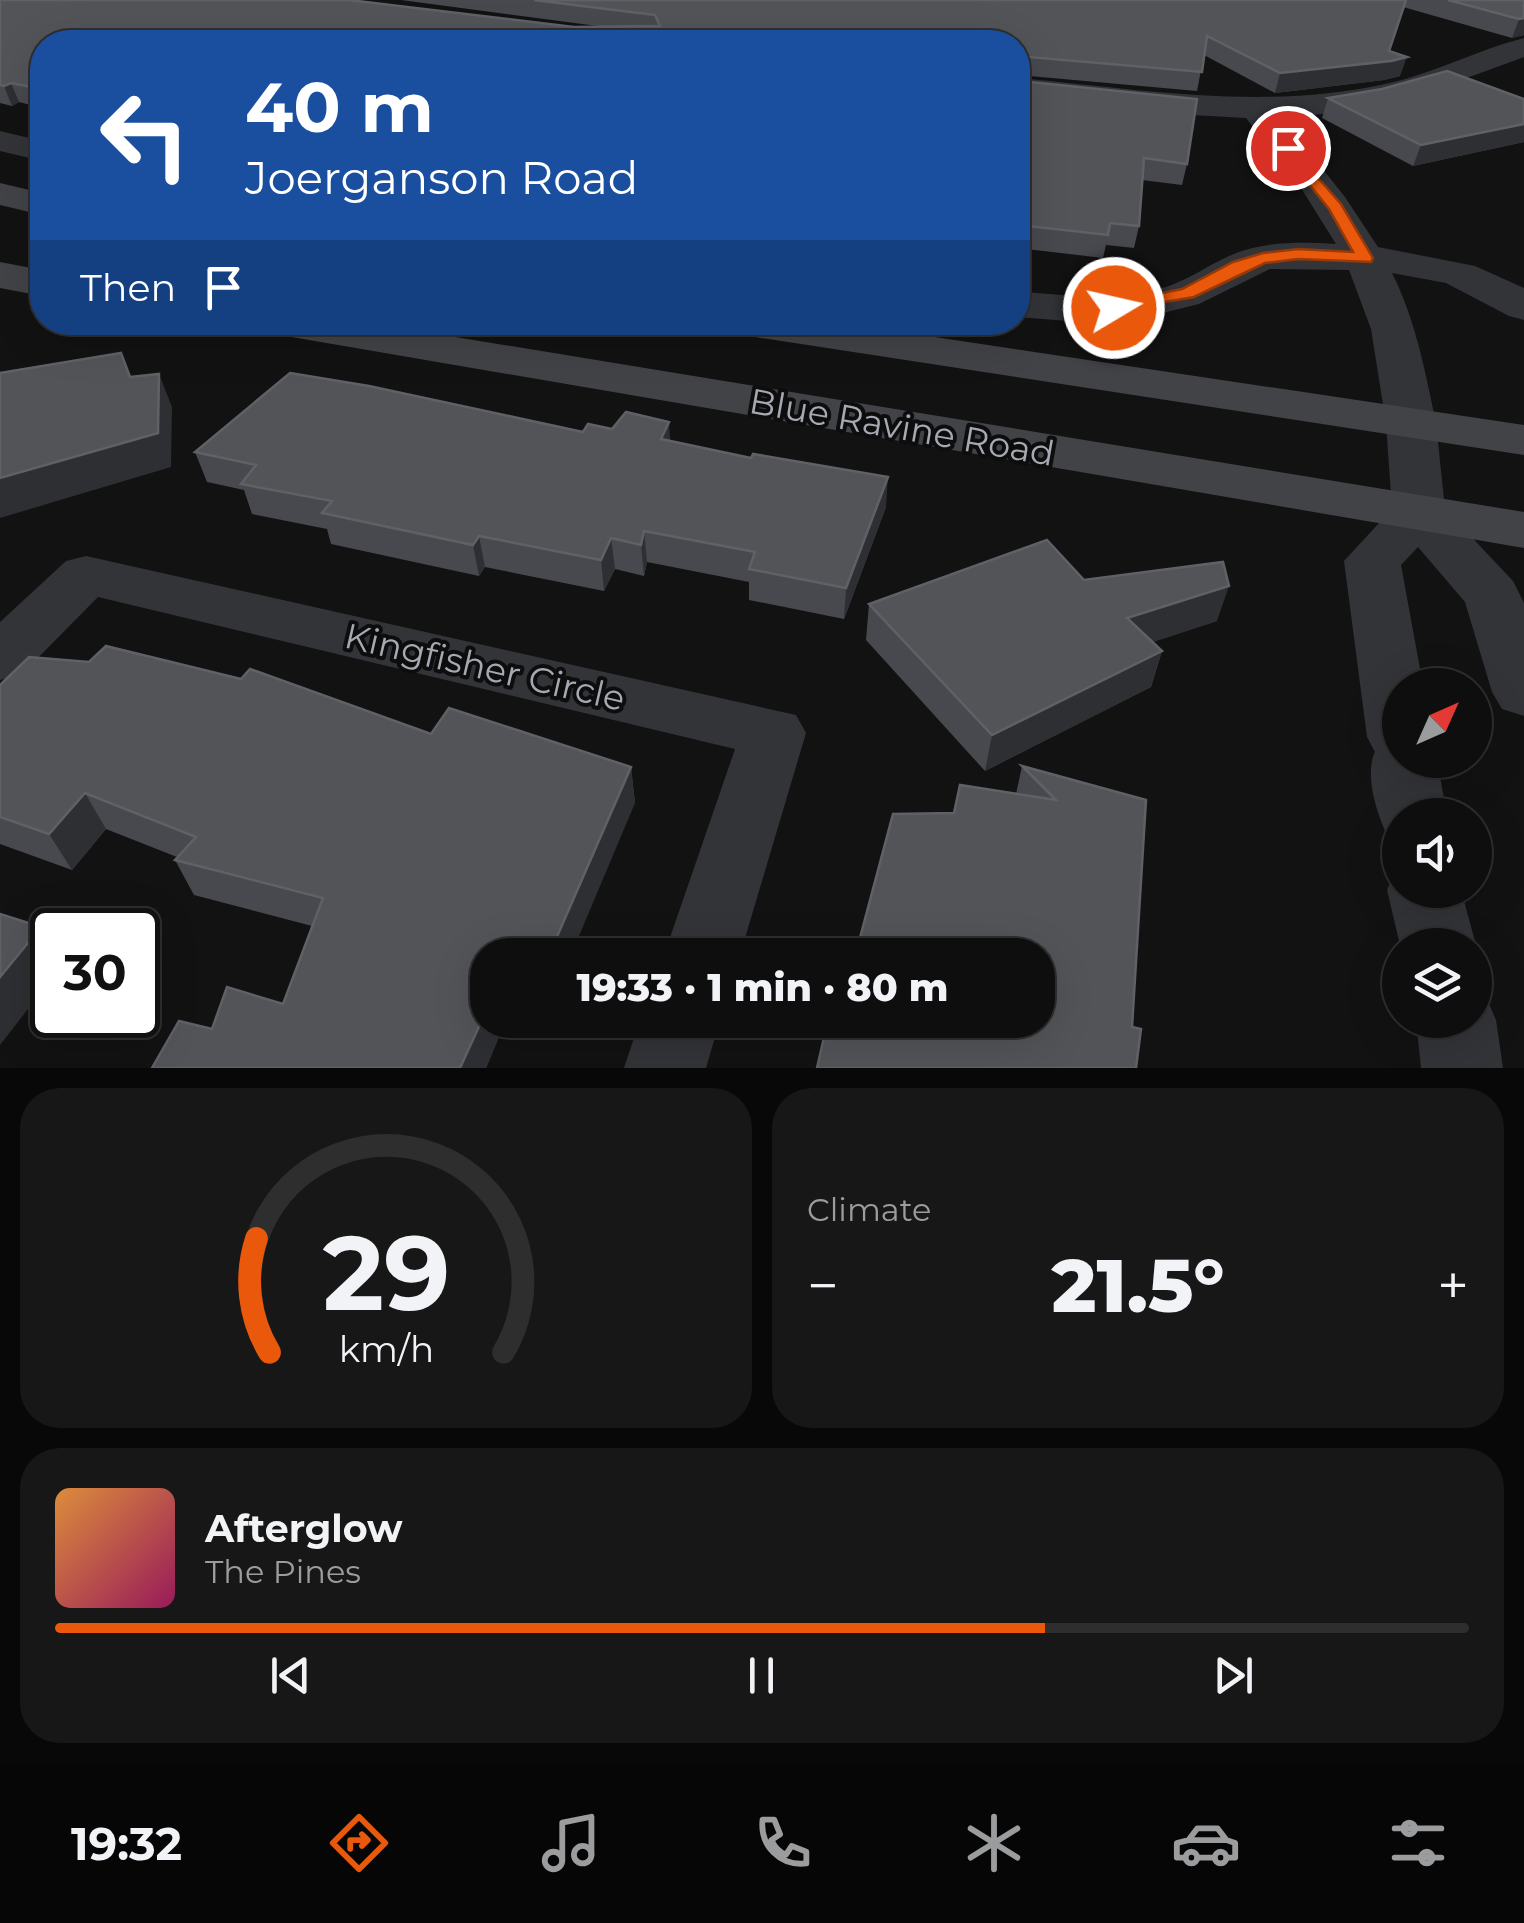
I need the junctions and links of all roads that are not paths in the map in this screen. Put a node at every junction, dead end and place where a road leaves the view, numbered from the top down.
1 (1524, 47) edge
2 (1482, 62) junction
3 (1524, 76) edge
4 (1030, 88) edge
5 (1254, 108) junction
6 (0, 141) edge
7 (30, 148) edge
8 (0, 194) edge
9 (30, 201) edge
10 (1365, 258) junction
11 (0, 275) edge
12 (30, 280) edge
13 (1030, 304) edge
14 (1524, 307) edge
15 (358, 335) edge
16 (828, 335) edge
17 (1411, 423) junction
18 (1524, 440) edge
19 (1419, 513) junction
20 (1524, 530) edge
21 (0, 658) edge
22 (1389, 668) edge
23 (1524, 692) edge
24 (707, 938) edge
25 (674, 1038) edge
26 (1458, 1038) edge
27 (664, 1068) edge
28 (1462, 1068) edge

1 - 2 street
2 - 3 street
2 - 5 street
4 - 5 street
5 - 10 street
6 - 7 street
8 - 9 main road
10 - 13 street
10 - 14 street
10 - 17 street
11 - 12 main road
15 - 19 main road, Blue Ravine Road
16 - 17 main road
17 - 18 main road
17 - 19 street
19 - 20 main road, Blue Ravine Road
19 - 22 street
19 - 23 street
21 - 24 street, Kingfisher Circle
25 - 27 street
26 - 28 street

